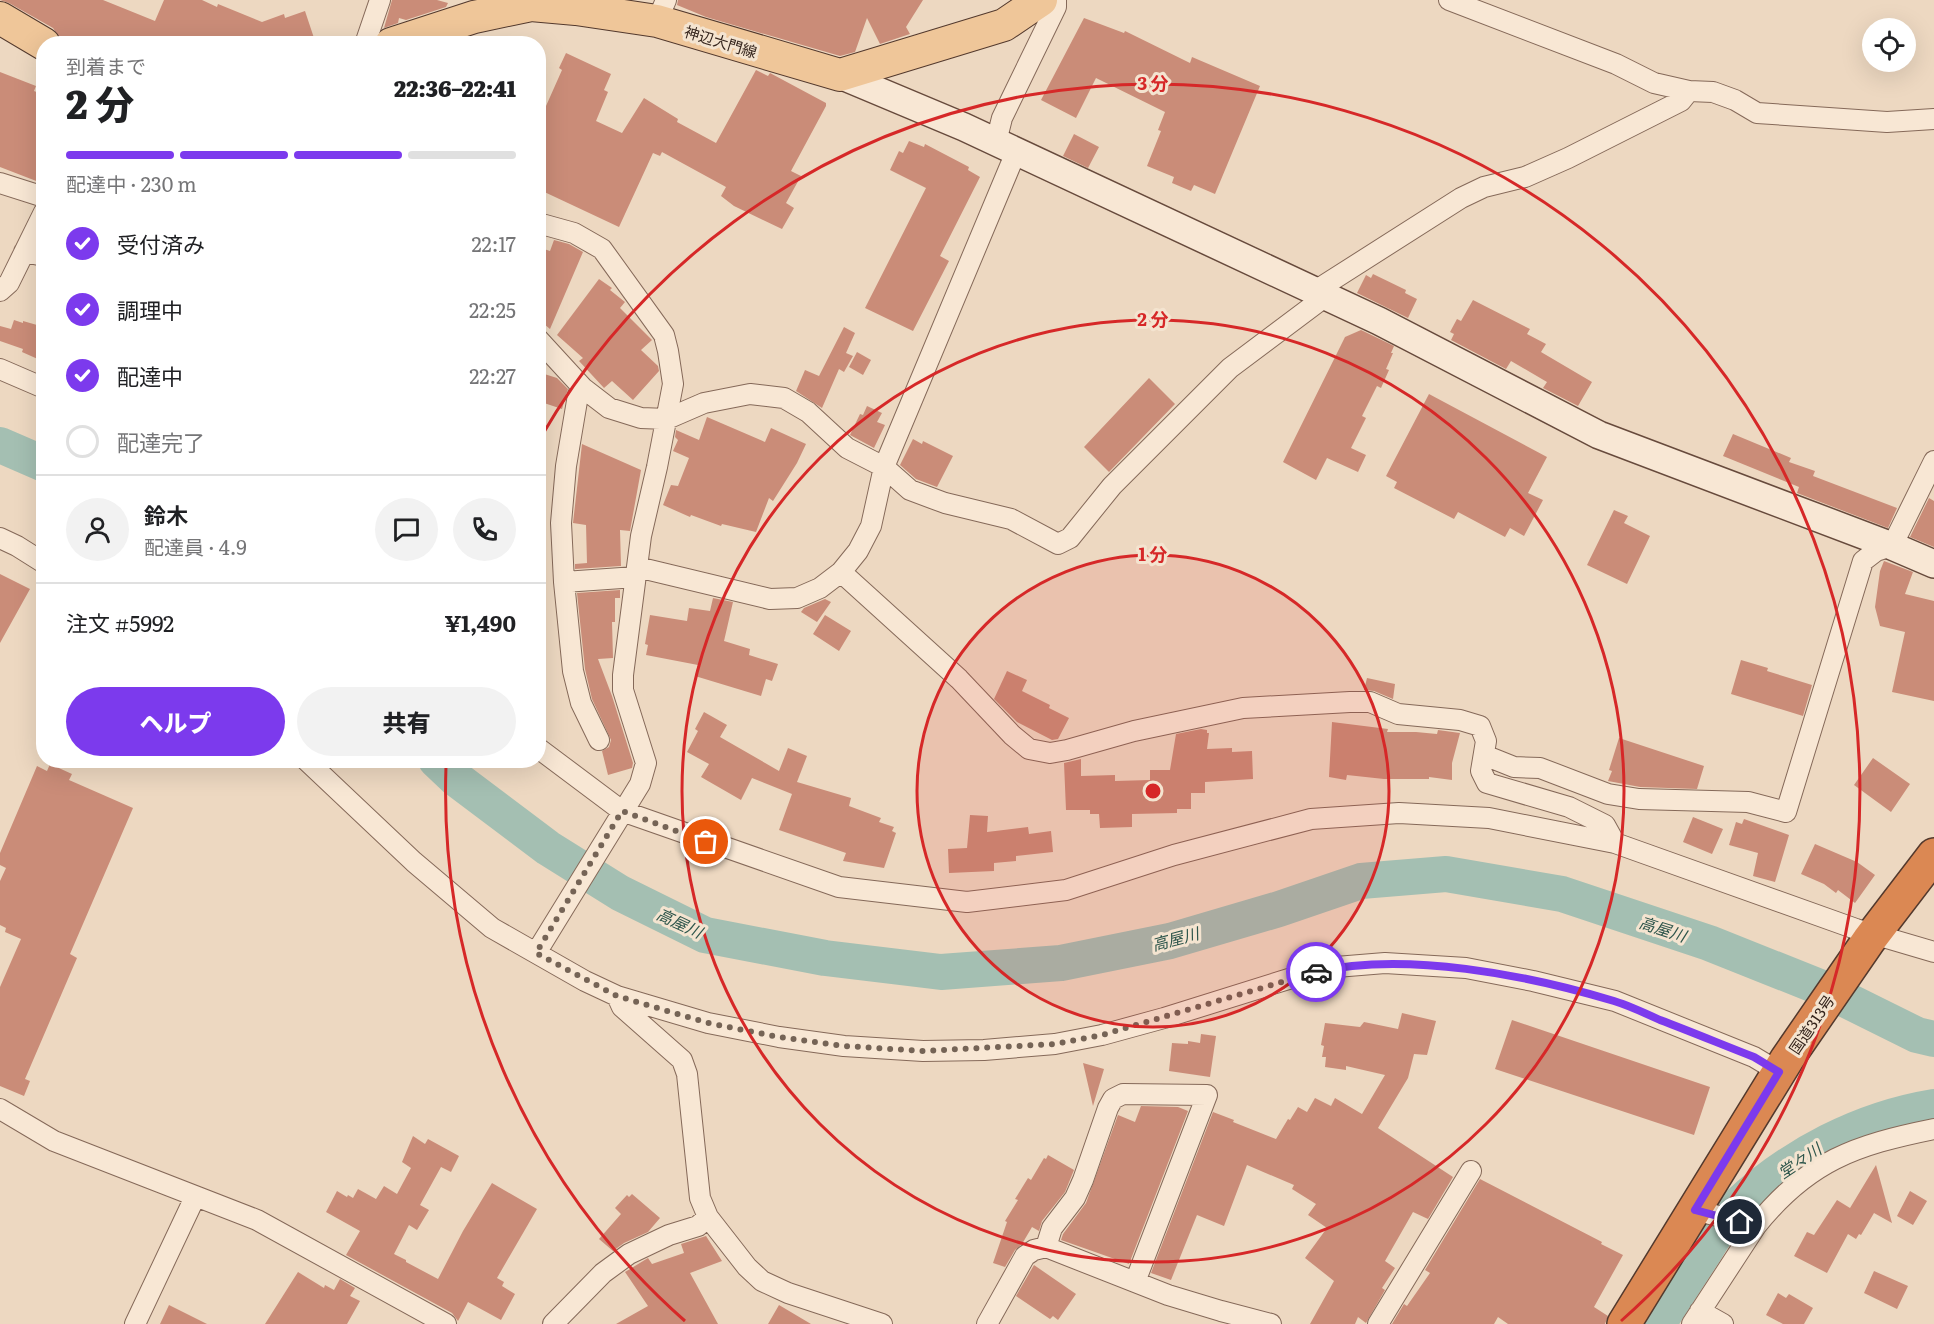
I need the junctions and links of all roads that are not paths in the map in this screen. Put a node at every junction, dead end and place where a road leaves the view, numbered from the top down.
1 (380, 0) edge
2 (1041, 0) edge
3 (1056, 0) edge
4 (1449, 0) edge
5 (532, 2) edge
6 (661, 10) edge
7 (0, 18) edge
8 (368, 36) edge
9 (416, 36) edge
10 (36, 39) edge
11 (840, 75) junction
12 (1689, 91) junction
13 (1934, 119) edge
14 (1006, 147) junction
15 (0, 183) edge
16 (36, 194) edge
17 (546, 225) edge
18 (36, 229) edge
19 (22, 259) edge
20 (0, 291) edge
21 (1321, 294) junction
22 (546, 347) edge
23 (0, 369) edge
24 (36, 385) edge
25 (584, 387) junction
26 (667, 419) junction
27 (1934, 461) edge
28 (884, 467) junction
29 (0, 538) edge
30 (1892, 546) junction
31 (36, 558) edge
32 (1934, 564) edge
33 (637, 572) junction
34 (841, 572) junction
35 (564, 582) junction
36 (599, 740) dead end
37 (546, 755) edge
38 (1484, 755) junction
39 (315, 768) edge
40 (619, 815) junction
41 (1615, 843) junction
42 (1934, 855) edge
43 (1871, 937) junction
44 (537, 951) junction
45 (1934, 952) edge
46 (617, 996) junction
47 (1783, 1066) junction
48 (0, 1109) edge
49 (1934, 1129) edge
50 (1471, 1171) dead end
51 (195, 1197) junction
52 (1704, 1212) junction
53 (708, 1217) junction
54 (1748, 1224) junction
55 (1046, 1247) junction
56 (1135, 1282) junction
57 (1696, 1317) edge
58 (1217, 1318) edge
59 (872, 1322) edge
60 (135, 1324) edge
61 (446, 1324) edge
62 (553, 1324) edge
63 (987, 1324) edge
64 (1271, 1324) edge
65 (1378, 1324) edge
66 (1624, 1324) edge
67 (1723, 1324) edge

1 - 8 street
2 - 11 main road, 神辺大門線
3 - 14 street
4 - 12 street
5 - 6 main road, 神辺大門線
5 - 9 main road, 神辺大門線
6 - 11 main road, 神辺大門線
7 - 10 main road
11 - 14 street
12 - 13 street
12 - 21 street
14 - 21 street
14 - 28 street
15 - 16 street
17 - 26 street
18 - 19 street
19 - 20 street
21 - 28 street
21 - 30 street
22 - 25 street
23 - 24 street
25 - 26 street
25 - 35 street
26 - 28 street
26 - 33 street
27 - 30 street
28 - 34 street
29 - 31 street
30 - 32 street
30 - 38 street
33 - 34 street
33 - 35 street
33 - 40 street
34 - 38 street
35 - 36 street
37 - 40 street
38 - 41 street
39 - 44 street
40 - 41 street
40 - 44 street
41 - 43 street
42 - 43 highway, 国道313号
43 - 45 street
43 - 47 highway, 国道313号
44 - 46 street
46 - 47 street
46 - 53 street
47 - 52 highway, 国道313号
48 - 51 street
49 - 54 street
50 - 65 street
51 - 60 street
51 - 61 street
52 - 54 street
52 - 66 highway, 国道313号
53 - 59 street
53 - 62 street
54 - 57 street
55 - 56 street
55 - 56 street
55 - 63 street
56 - 58 street
57 - 67 street
58 - 64 street

